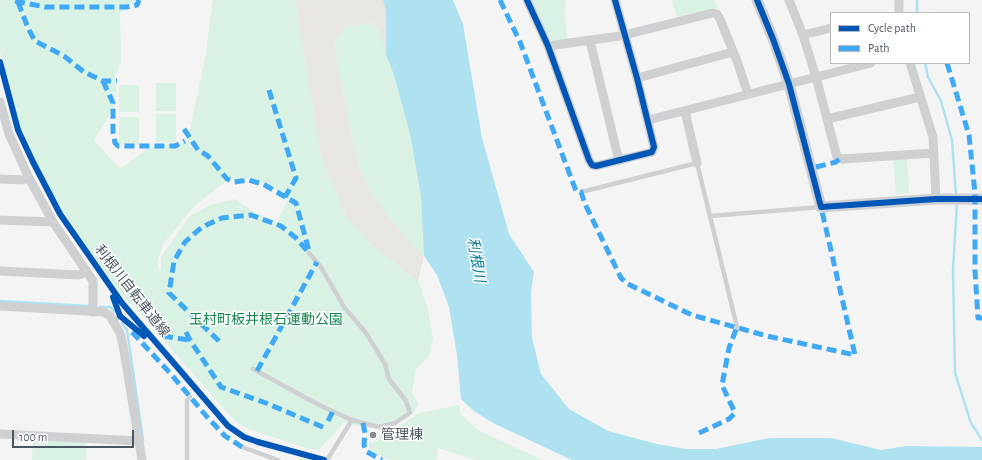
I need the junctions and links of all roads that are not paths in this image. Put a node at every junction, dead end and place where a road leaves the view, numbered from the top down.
1 (527, 0) edge
2 (615, 0) edge
3 (757, 0) edge
4 (789, 0) edge
5 (899, 0) edge
6 (896, 12) edge
7 (830, 28) edge
8 (626, 35) junction
9 (803, 35) junction
10 (590, 41) junction
11 (548, 46) junction
12 (733, 52) junction
13 (867, 64) edge
14 (910, 64) edge
15 (816, 77) junction
16 (637, 78) junction
17 (789, 84) junction
18 (748, 94) junction
19 (920, 97) junction
20 (0, 102) edge
21 (685, 111) junction
22 (648, 120) junction
23 (827, 120) junction
24 (5, 134) edge
25 (934, 153) junction
26 (619, 161) junction
27 (697, 163) junction
28 (29, 178) junction
29 (0, 179) edge
30 (581, 192) dead end
31 (941, 199) junction
32 (977, 199) edge
33 (821, 207) junction
34 (710, 216) junction
35 (0, 220) edge
36 (53, 222) junction
37 (310, 253) dead end
38 (0, 271) edge
39 (88, 271) junction
40 (0, 306) edge
41 (93, 312) junction
42 (737, 327) dead end
43 (253, 369) dead end
44 (190, 397) dead end
45 (352, 420) junction
46 (0, 434) edge
47 (139, 441) junction
48 (242, 447) dead end
49 (142, 460) edge
50 (187, 460) edge
51 (278, 460) edge
52 (328, 460) edge

1 - 11 street
2 - 8 street
3 - 17 street
4 - 9 street
5 - 6 street
7 - 9 street
8 - 10 street
8 - 12 street
8 - 16 street
9 - 15 street
10 - 11 street
10 - 26 street
11 - 26 street
12 - 16 street
12 - 18 street
13 - 15 street
14 - 19 street
15 - 17 street
15 - 23 street
16 - 22 street
17 - 18 street
17 - 33 street
18 - 21 street
19 - 23 street
19 - 25 street
20 - 24 street
21 - 22 street
21 - 27 street
22 - 26 street
23 - 25 street
24 - 28 street
25 - 31 street
27 - 30 lane
27 - 34 lane
28 - 29 street
28 - 36 street
31 - 32 street
31 - 33 street
33 - 34 lane
34 - 42 lane
35 - 36 street
36 - 39 street
37 - 45 lane
38 - 39 street
39 - 41 street
40 - 41 street
41 - 47 street
43 - 45 lane
44 - 50 lane
45 - 52 lane
46 - 47 street
47 - 49 street
48 - 51 lane

